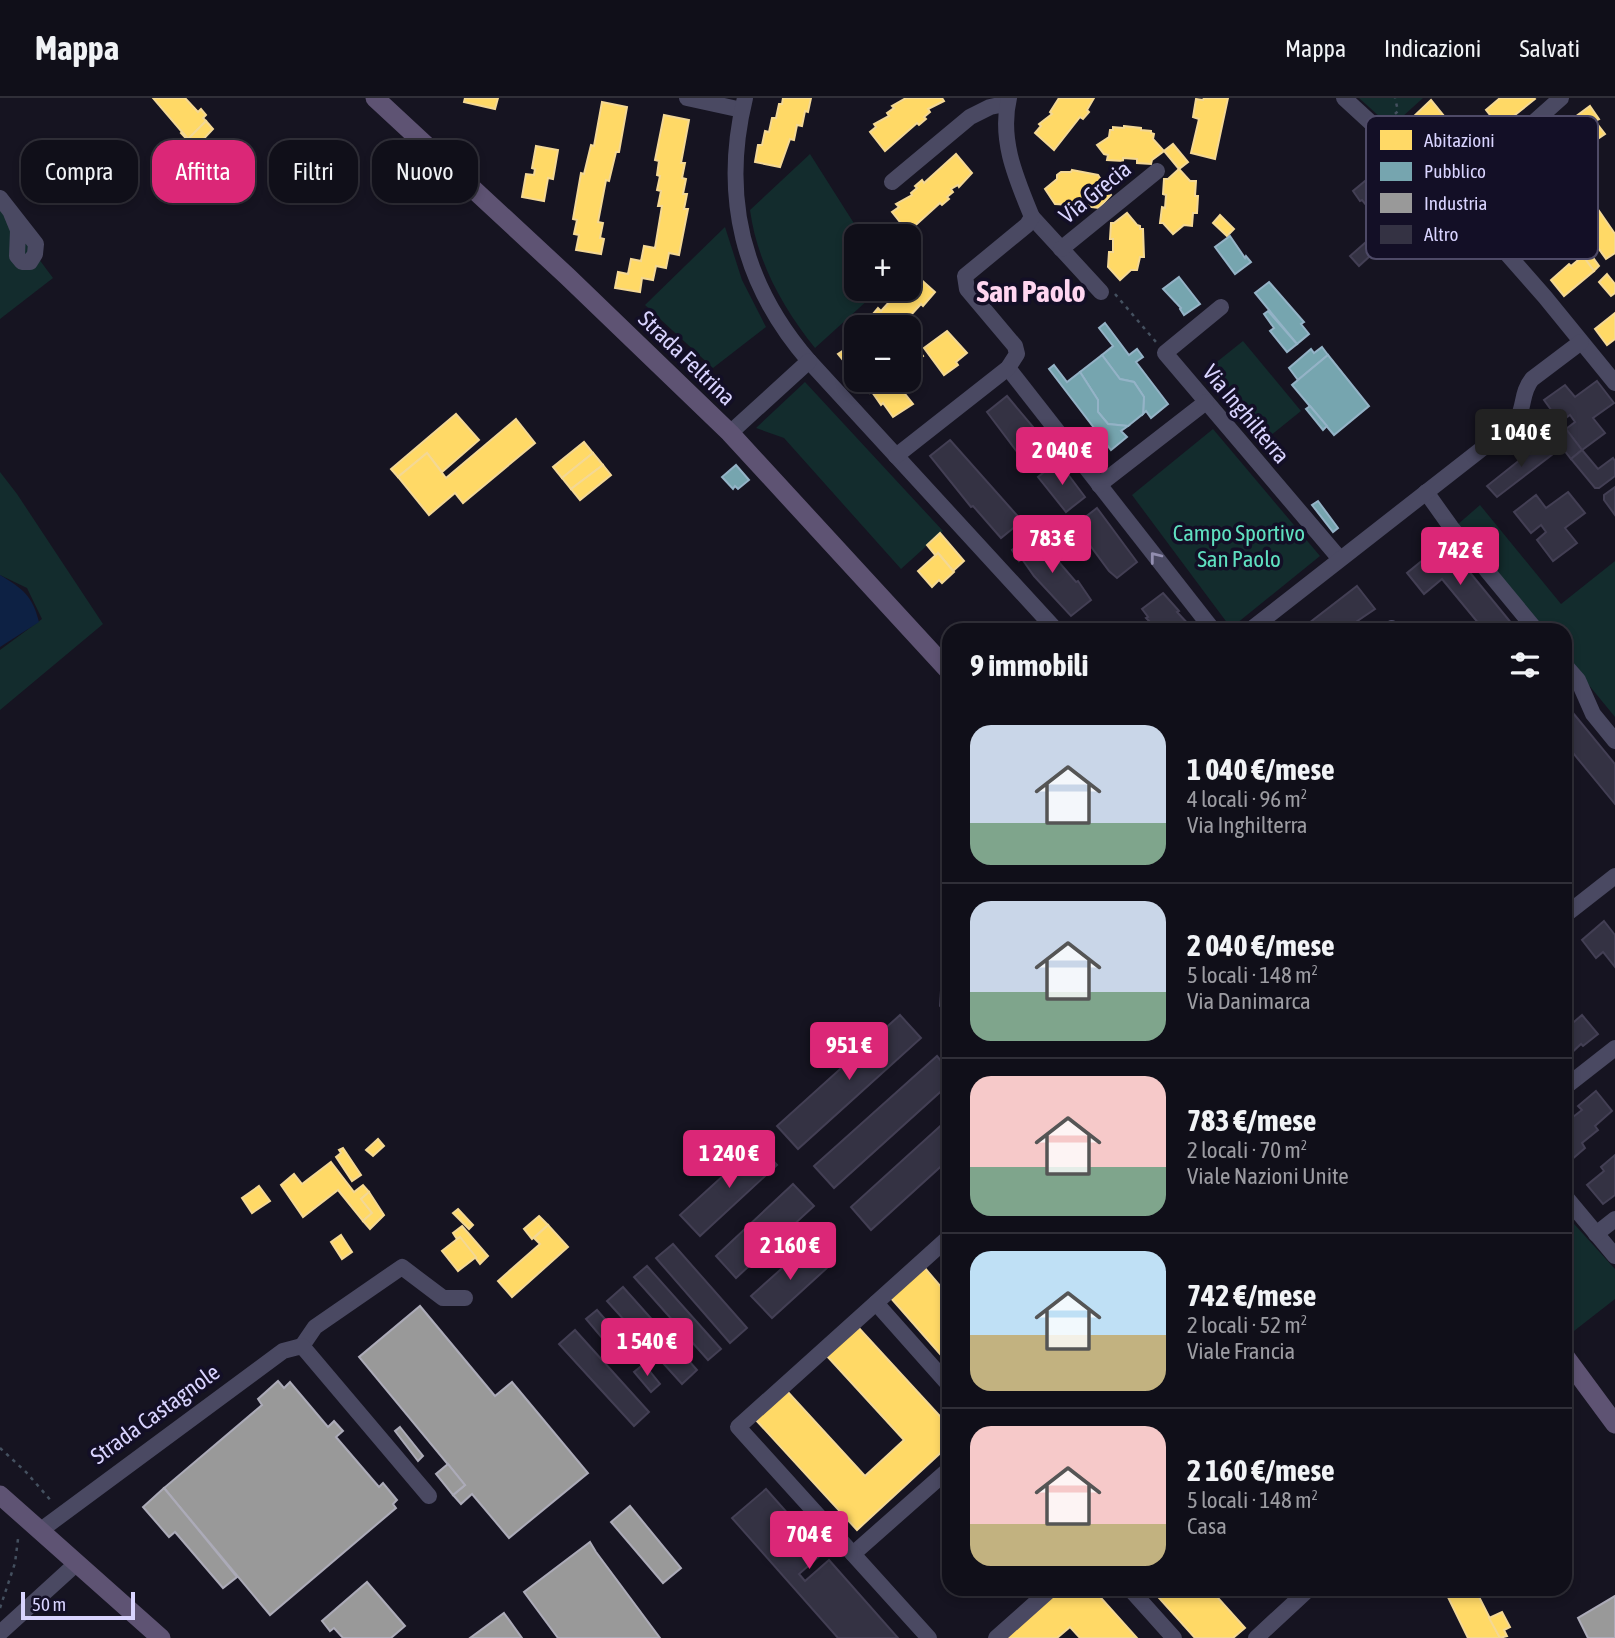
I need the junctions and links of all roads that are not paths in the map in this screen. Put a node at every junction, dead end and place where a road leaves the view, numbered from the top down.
1 (375, 98) edge
2 (687, 98) edge
3 (1344, 98) edge
4 (1561, 98) edge
5 (1008, 103) edge
6 (743, 104) edge
7 (1541, 116) edge
8 (1366, 118) edge
9 (1157, 171) dead end
10 (892, 182) dead end
11 (0, 198) edge
12 (11, 214) dead end
13 (1032, 216) junction
14 (1062, 249) junction
15 (1511, 259) edge
16 (1107, 292) road end
17 (1221, 307) dead end
18 (1581, 342) junction
19 (809, 360) junction
20 (1008, 368) junction
21 (1615, 383) edge
22 (1206, 402) junction
23 (730, 433) junction
24 (896, 456) junction
25 (1099, 485) junction
26 (1426, 492) junction
27 (1340, 559) junction
28 (1050, 623) edge
29 (1207, 623) edge
30 (1259, 623) edge
31 (1530, 623) edge
32 (942, 663) edge
33 (1572, 673) edge
34 (1615, 741) edge
35 (1615, 876) edge
36 (1572, 910) edge
37 (1615, 1048) edge
38 (1572, 1082) edge
39 (1572, 1205) edge
40 (1615, 1219) edge
41 (1596, 1234) junction
42 (942, 1243) edge
43 (1615, 1256) edge
44 (465, 1298) dead end
45 (876, 1303) junction
46 (302, 1346) junction
47 (1572, 1366) edge
48 (942, 1377) edge
49 (1615, 1424) edge
50 (942, 1475) edge
51 (0, 1494) edge
52 (429, 1496) dead end
53 (41, 1530) junction
54 (853, 1554) junction
55 (77, 1563) junction
56 (1043, 1596) edge
57 (1136, 1596) edge
58 (1301, 1596) edge
59 (0, 1633) edge
60 (161, 1638) edge
61 (929, 1638) edge
62 (996, 1638) edge
63 (1174, 1638) edge
64 (1256, 1638) edge

1 - 23 main road, Strada Feltrina
2 - 6 street
3 - 8 street
4 - 7 street
5 - 10 street
5 - 13 street, Via Grecia
6 - 19 street
9 - 14 street, Via Grecia
11 - 12 street
13 - 14 street, Via Grecia
13 - 20 street, Via Grecia
14 - 16 street, Via Grecia
15 - 18 street
17 - 22 street, Via Inghilterra
18 - 21 street
18 - 26 street
19 - 23 street
19 - 24 street
20 - 24 street
20 - 25 street
22 - 25 street
22 - 27 street, Via Inghilterra
23 - 32 main road, Strada Feltrina
24 - 28 street
29 -> 25 street
26 - 27 street
26 - 31 street
27 - 30 street
33 - 34 street
35 - 36 street
37 - 38 street
39 - 41 street
40 - 41 street
41 - 43 street
42 - 45 street
44 - 46 street, Strada Castagnole
45 - 48 street
45 - 54 street
46 - 52 street
46 - 53 street, Strada Castagnole
47 - 49 main road
50 - 54 street
51 - 53 main road
53 - 55 main road
54 - 61 street
55 - 59 street
55 - 60 main road
56 - 62 street
57 - 63 street
58 - 64 street

